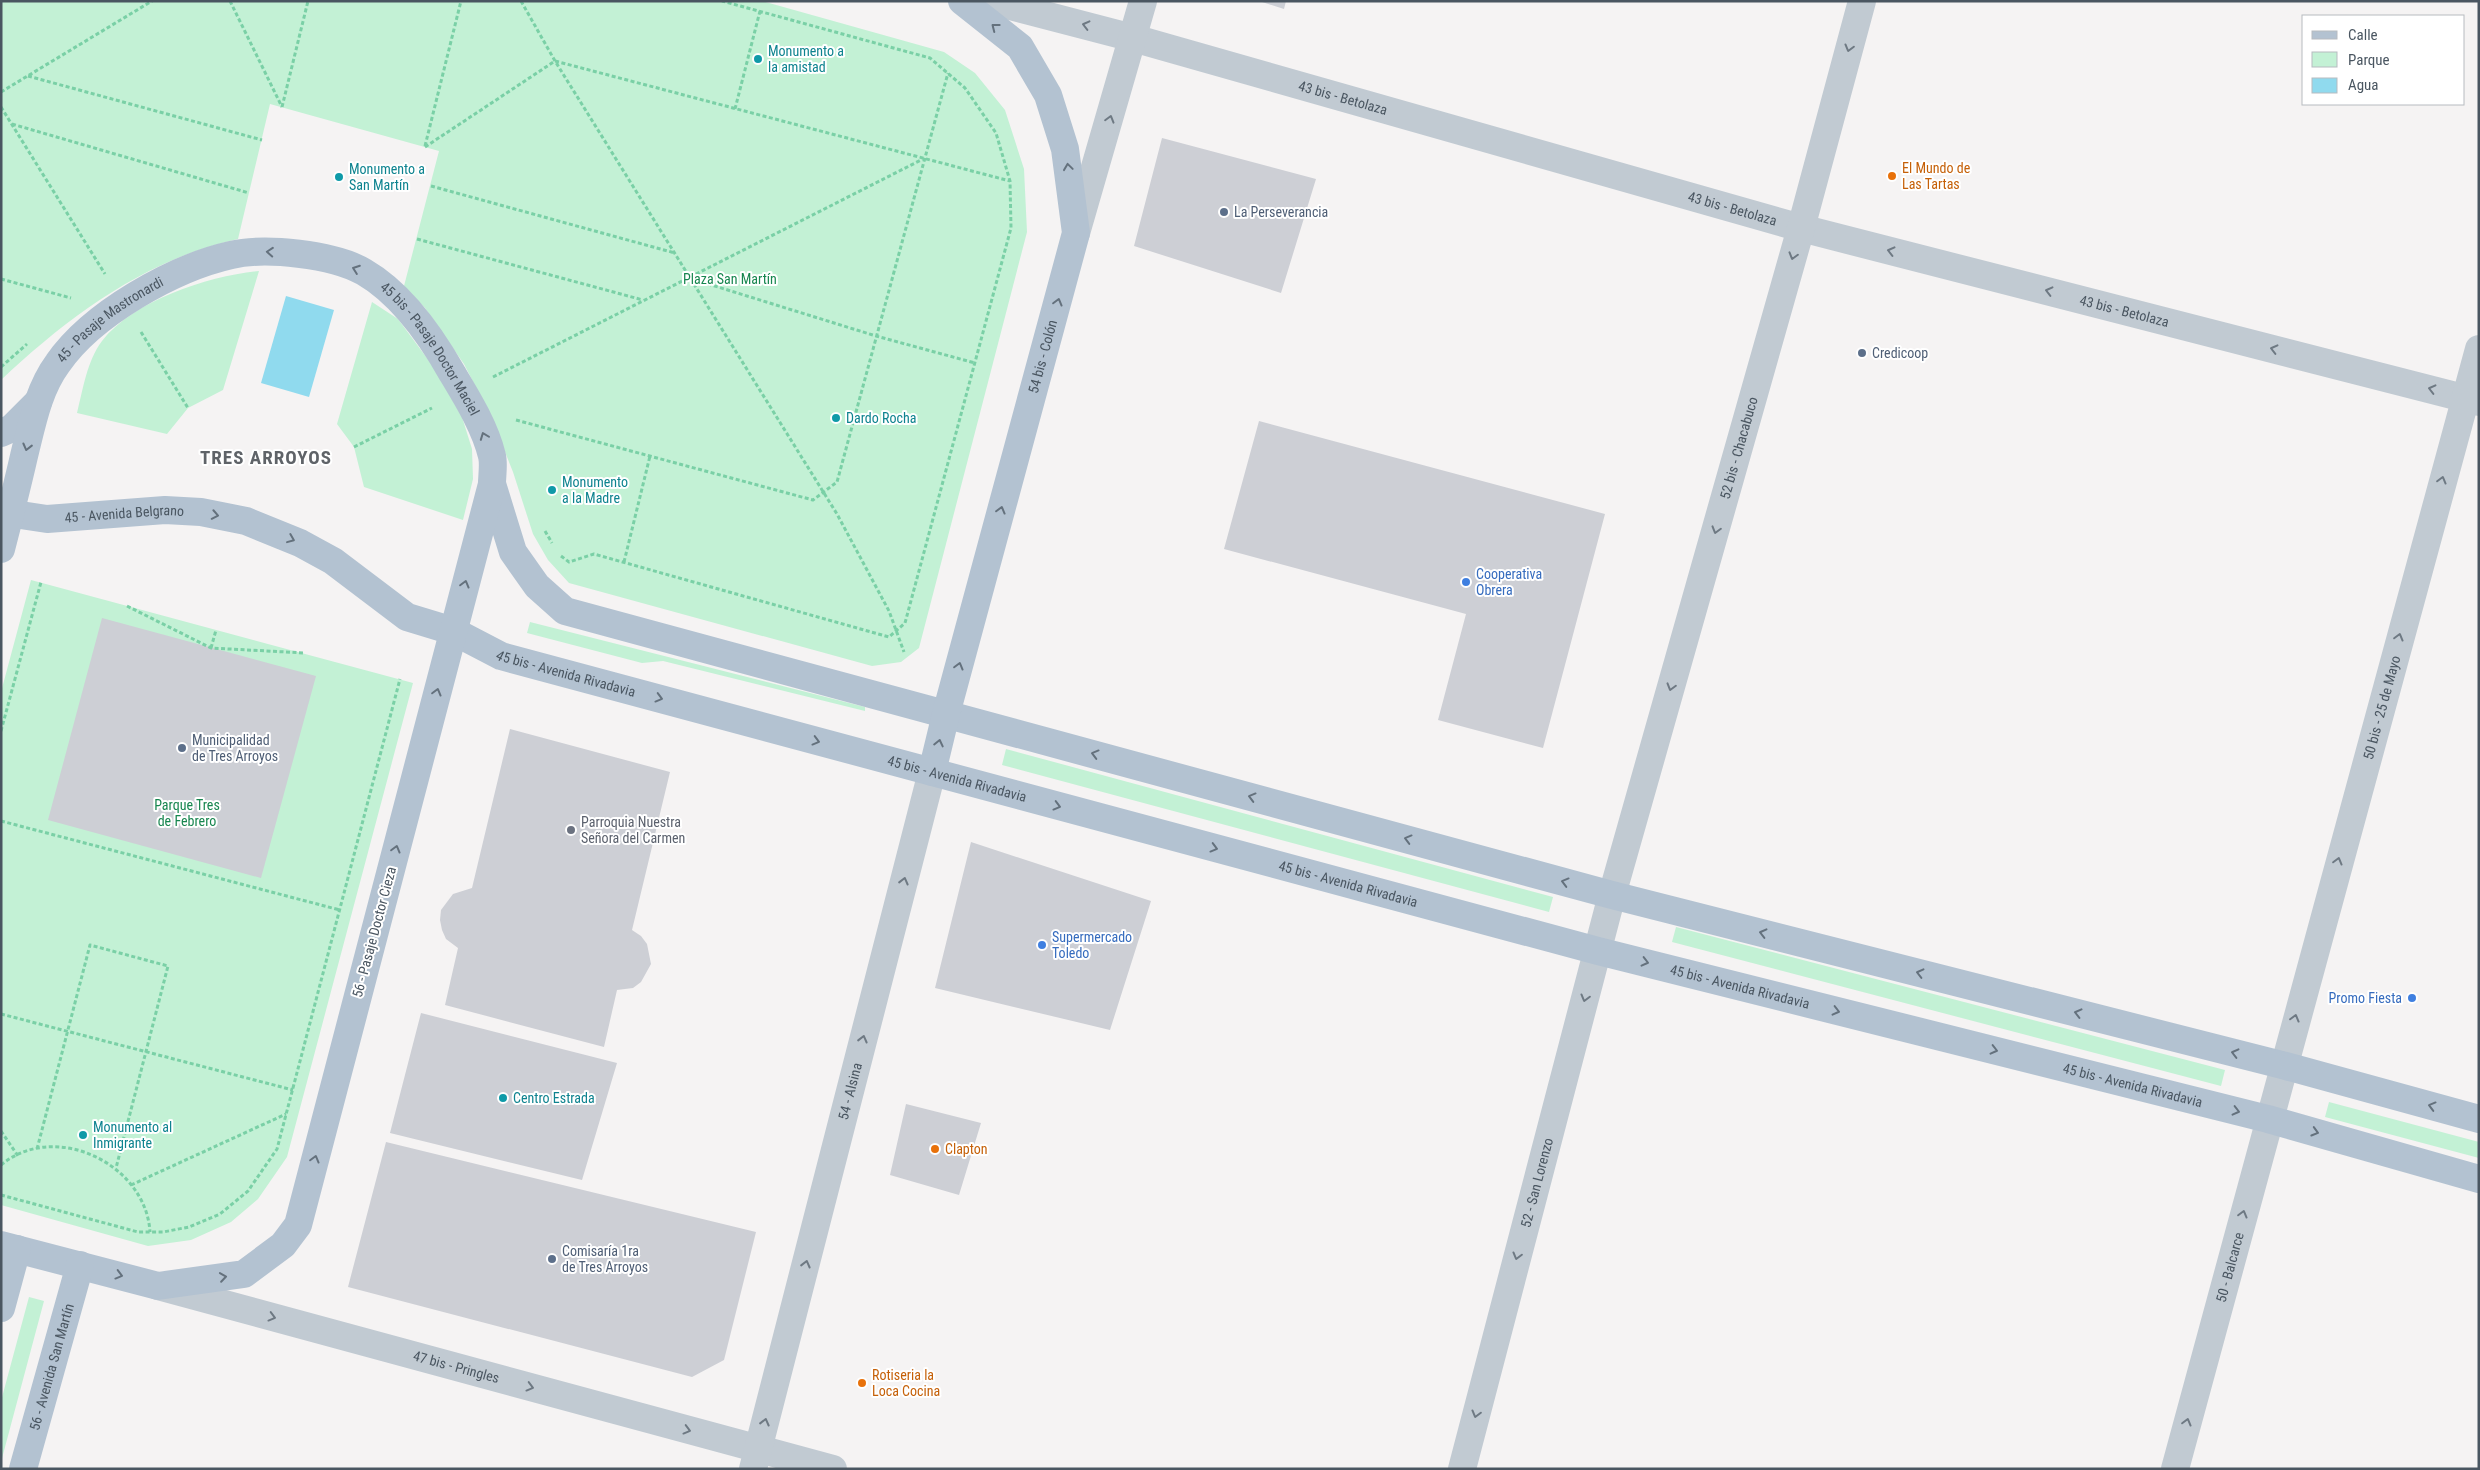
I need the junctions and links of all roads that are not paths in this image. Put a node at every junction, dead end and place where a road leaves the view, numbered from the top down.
1 (962, 1) edge
2 (991, 1) edge
3 (1143, 1) edge
4 (1862, 1) edge
5 (1133, 38) junction
6 (1801, 228) junction
7 (1076, 233) junction
8 (319, 256) joint
9 (2479, 349) edge
10 (2472, 400) edge
11 (38, 402) junction
12 (1, 433) edge
13 (492, 484) junction
14 (6, 513) edge
15 (246, 521) joint
16 (1, 549) edge
17 (453, 631) junction
18 (946, 714) junction
19 (932, 772) junction
20 (1612, 895) junction
21 (1598, 950) junction
22 (2282, 1065) junction
23 (2268, 1119) junction
24 (2479, 1119) edge
25 (2479, 1179) edge
26 (9, 1247) edge
27 (80, 1265) junction
28 (158, 1286) junction
29 (1, 1308) edge
30 (756, 1459) edge
31 (23, 1469) edge
32 (833, 1469) edge
33 (1462, 1469) edge
34 (2175, 1469) edge

7 -> 1 main road
5 -> 2 street, 43 bis - Betolaza
3 - 5 street, 54 bis - Colón
4 -> 6 street, 52 bis - Chacabuco
5 - 6 street, 43 bis - Betolaza
7 -> 5 street, 54 bis - Colón
10 -> 6 street, 43 bis - Betolaza
6 -> 20 street, 52 bis - Chacabuco
18 -> 7 main road, 54 bis - Colón
8 -> 11 main road, 45 - Pasaje Mastronardi
13 -> 8 main road, 45 bis - Pasaje Doctor Maciel
9 - 10 street, 50 bis - 25 de Mayo
22 -> 10 street, 50 bis - 25 de Mayo
11 - 12 main road
11 -> 14 main road, 45 - Pasaje Mastronardi
17 -> 13 main road, 56 - Pasaje Doctor Cieza
13 - 18 main road
14 -> 15 main road, 45 - Avenida Belgrano
14 - 16 main road, 45 - Pasaje Mastronardi
15 -> 17 main road, 45 bis - Avenida Rivadavia
17 -> 19 main road, 45 bis - Avenida Rivadavia
28 -> 17 main road, 56 - Pasaje Doctor Cieza
19 -> 18 main road, 54 - Alsina
20 -> 18 main road
19 -> 21 main road, 45 bis - Avenida Rivadavia
30 -> 19 street, 54 - Alsina
20 - 21 street, 52 - San Lorenzo
22 -> 20 main road
21 -> 23 main road, 45 bis - Avenida Rivadavia
21 -> 33 street, 52 - San Lorenzo
22 - 23 street, 50 - Balcarce
24 -> 22 main road
23 -> 25 main road, 45 bis - Avenida Rivadavia
34 -> 23 street, 50 - Balcarce
26 - 27 main road, 47 bis - Pringles
26 - 29 main road
27 -> 28 main road, 47 bis - Pringles
27 - 31 main road, 56 - Avenida San Martín
28 -> 30 street, 47 bis - Pringles
30 - 32 street, 47 bis - Pringles

